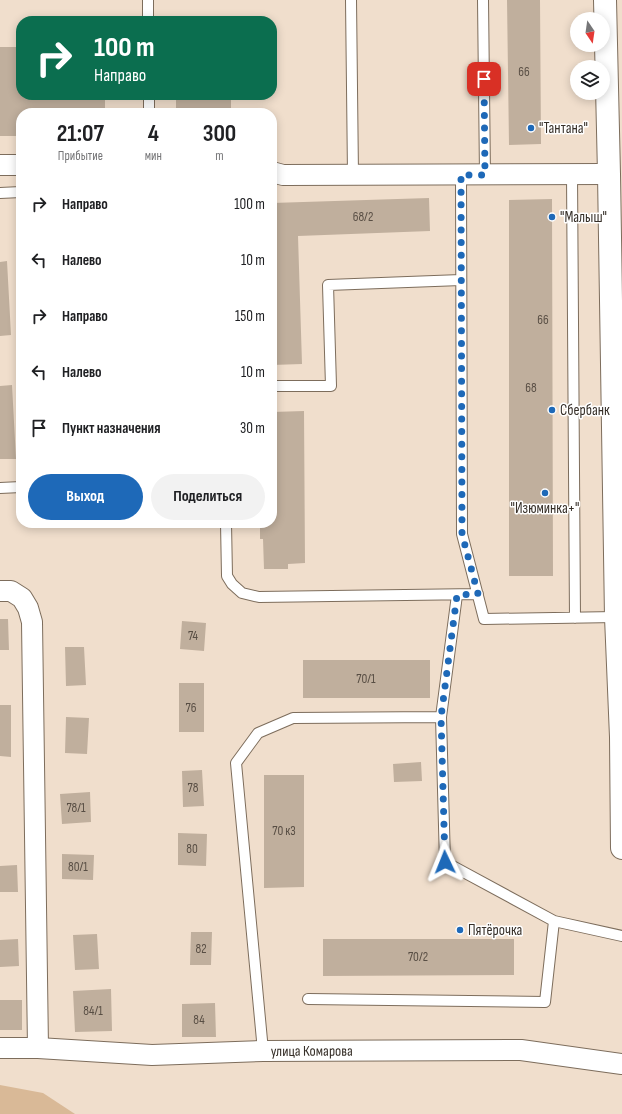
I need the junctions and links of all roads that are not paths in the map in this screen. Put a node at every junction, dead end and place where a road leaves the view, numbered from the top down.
1 (148, 0) edge
2 (351, 0) edge
3 (483, 0) edge
4 (605, 0) edge
5 (148, 16) edge
6 (0, 165) edge
7 (16, 165) edge
8 (277, 173) edge
9 (572, 174) junction
10 (609, 174) junction
11 (353, 175) junction
12 (461, 175) junction
13 (485, 175) junction
14 (16, 192) edge
15 (0, 193) edge
16 (461, 280) junction
17 (277, 386) edge
18 (617, 435) edge
19 (16, 487) edge
20 (0, 488) edge
21 (226, 528) edge
22 (0, 591) edge
23 (478, 594) junction
24 (457, 595) junction
25 (574, 618) junction
26 (618, 628) edge
27 (441, 717) junction
28 (622, 737) edge
29 (622, 848) edge
30 (554, 921) junction
31 (622, 936) edge
32 (308, 999) dead end
33 (0, 1048) edge
34 (38, 1048) junction
35 (264, 1051) junction
36 (622, 1064) edge

1 - 5 lane
2 - 11 lane
3 - 13 lane
4 - 10 street
6 - 7 street
8 - 11 street
9 - 10 street
9 - 13 street
9 - 25 lane
10 - 18 street
11 - 12 street
12 - 13 street
12 - 16 lane
14 - 15 lane
16 - 17 lane
16 - 23 lane
18 - 26 street
19 - 20 lane
21 - 24 lane
22 - 34 street
23 - 24 lane
23 - 25 lane
24 - 27 lane
25 - 26 lane
26 - 28 street
27 - 30 lane
27 - 35 lane
28 - 29 street
30 - 31 lane
30 - 32 lane
33 - 34 street, улица Комарова
34 - 35 street, улица Комарова
35 - 36 street, улица Комарова

